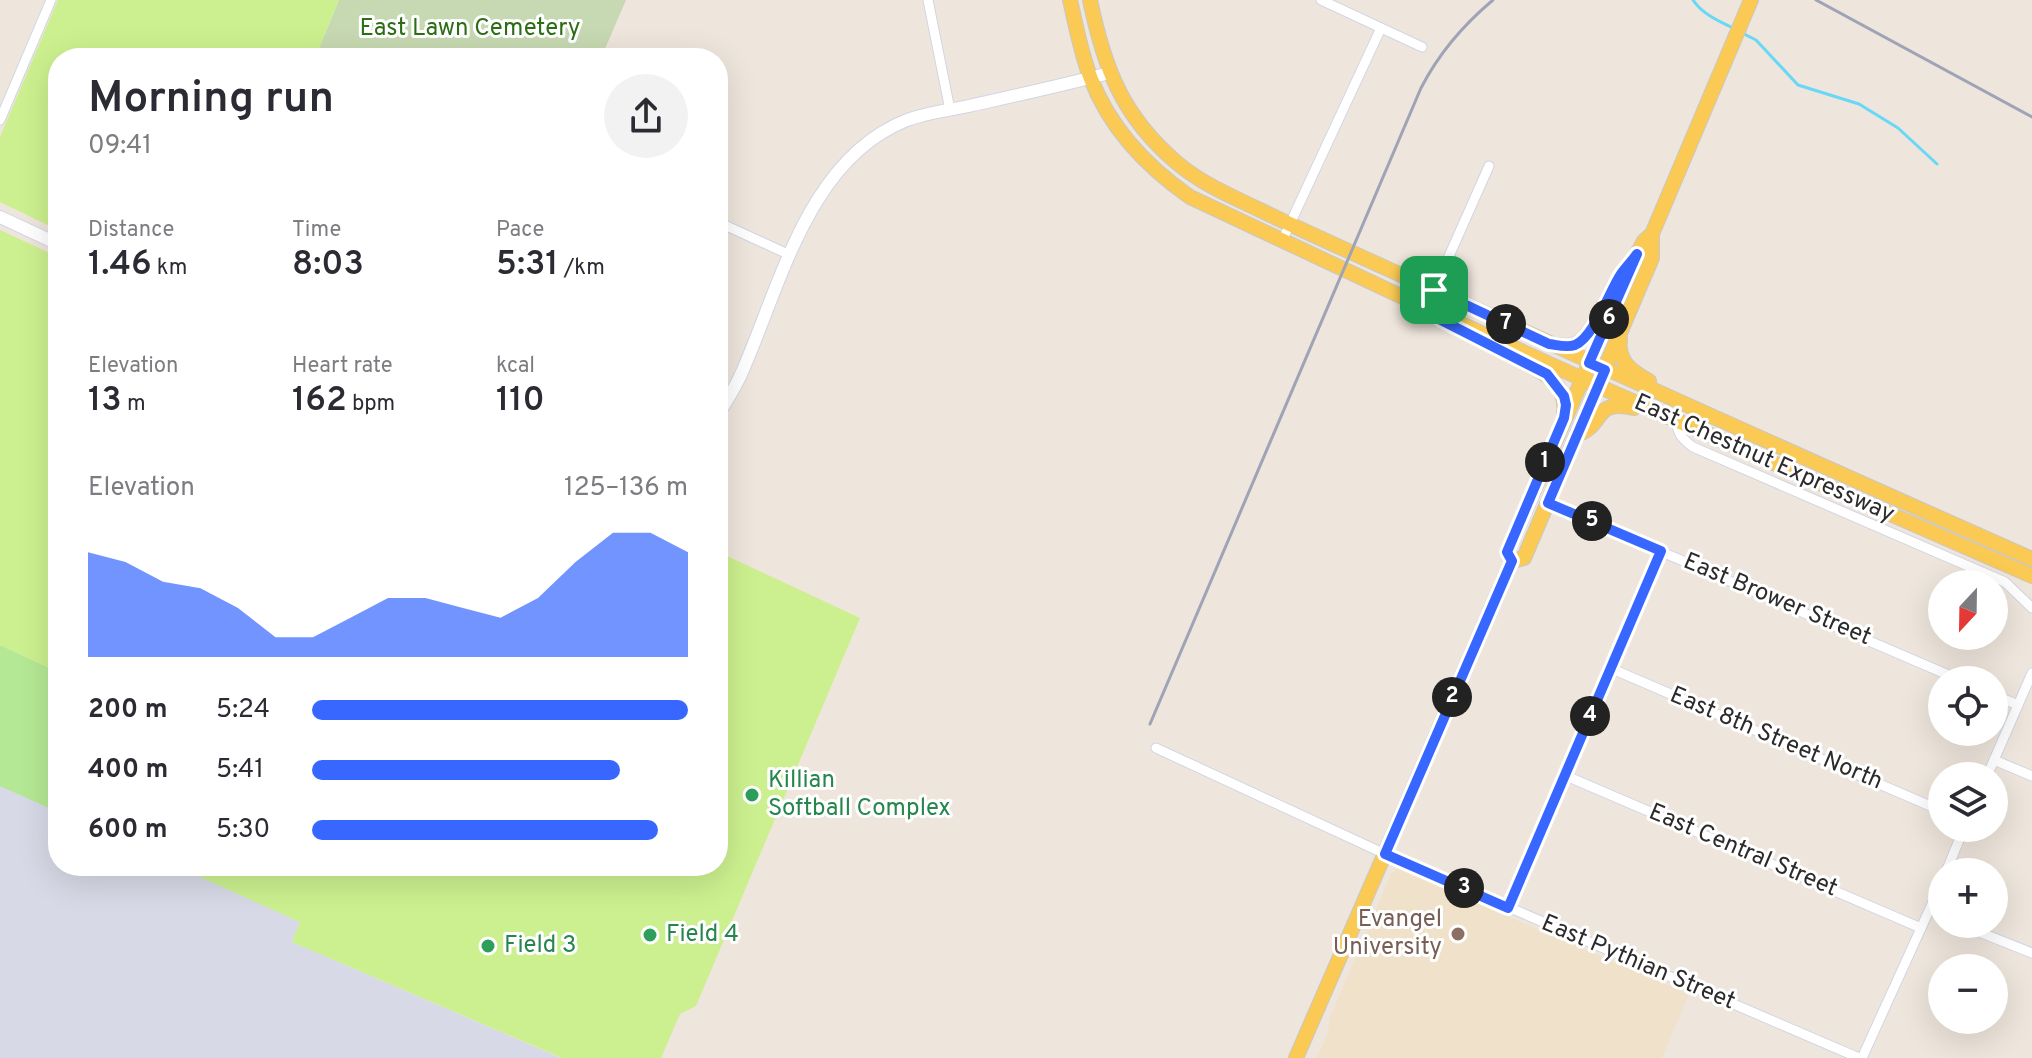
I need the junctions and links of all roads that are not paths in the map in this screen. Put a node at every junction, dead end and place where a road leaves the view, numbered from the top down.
1 (51, 0) edge
2 (928, 0) edge
3 (1070, 0) edge
4 (1090, 0) edge
5 (1321, 0) edge
6 (1751, 0) edge
7 (1381, 28) junction
8 (1422, 47) dead end
9 (1109, 73) junction
10 (1090, 78) junction
11 (950, 110) junction
12 (0, 120) edge
13 (1489, 166) dead end
14 (0, 217) edge
15 (1290, 224) junction
16 (728, 227) edge
17 (1652, 234) junction
18 (48, 239) edge
19 (1282, 241) junction
20 (1637, 254) junction
21 (790, 255) junction
22 (1434, 290) junction
23 (1426, 308) junction
24 (1622, 330) junction
25 (1549, 344) junction
26 (1589, 363) junction
27 (1605, 370) junction
28 (1581, 378) junction
29 (1598, 386) junction
30 (728, 398) edge
31 (1658, 412) junction
32 (1564, 418) junction
33 (1676, 420) junction
34 (1577, 435) junction
35 (1777, 446) junction
36 (1548, 503) junction
37 (1661, 551) junction
38 (2032, 559) edge
39 (1512, 561) junction
40 (2032, 576) edge
41 (2032, 608) edge
42 (1928, 666) edge
43 (1610, 668) junction
44 (2032, 673) edge
45 (2008, 701) edge
46 (2018, 705) junction
47 (1156, 748) dead end
48 (1994, 760) joint
49 (1564, 775) junction
50 (2032, 776) edge
51 (1928, 805) edge
52 (1385, 854) junction
53 (1508, 908) junction
54 (1928, 914) edge
55 (1921, 928) junction
56 (1994, 938) edge
57 (2032, 953) edge
58 (1296, 1058) edge
59 (1861, 1058) edge

1 - 12 street
2 - 11 street
3 - 10 main road, East Chestnut Expressway
4 - 9 main road, East Chestnut Expressway
5 - 7 street
6 - 17 main road
7 - 8 street
7 - 15 street
9 - 10 street
9 - 15 main road, East Chestnut Expressway
10 - 11 street
10 - 19 main road, East Chestnut Expressway
11 - 21 street
13 - 22 street
14 - 18 street
15 - 19 street
15 - 22 main road, East Chestnut Expressway
16 - 21 street
17 - 20 main road
17 - 24 main road
19 - 23 main road, East Chestnut Expressway
20 - 25 main road
20 - 26 main road
21 - 30 street
22 - 23 street
22 - 25 main road, East Chestnut Expressway
23 - 28 main road, East Chestnut Expressway
23 - 32 main road
24 - 27 main road
24 - 35 main road
25 - 26 main road, East Chestnut Expressway
26 - 27 main road, East Chestnut Expressway
26 - 28 main road
27 - 29 main road
27 - 35 main road, East Chestnut Expressway
28 - 29 main road, East Chestnut Expressway
28 - 32 main road
29 - 31 main road, East Chestnut Expressway
29 - 34 main road
31 - 33 main road, East Chestnut Expressway
31 - 34 main road
32 - 39 main road
33 - 40 main road, East Chestnut Expressway
33 - 41 street
34 - 36 main road
35 - 38 main road, East Chestnut Expressway
36 - 37 street, East Brower Street
36 - 39 main road
37 - 42 street, East Brower Street
37 - 43 street
39 - 52 main road
43 - 49 street
43 - 51 street, East 8th Street North
44 - 46 street
45 - 46 street
46 - 48 street
47 - 52 street, East Pythian Street
48 - 50 street
49 - 53 street
49 - 55 street, East Central Street
52 - 53 street, East Pythian Street
52 - 58 main road
53 - 59 street, East Pythian Street
54 - 55 street
55 - 59 street
56 - 57 street

